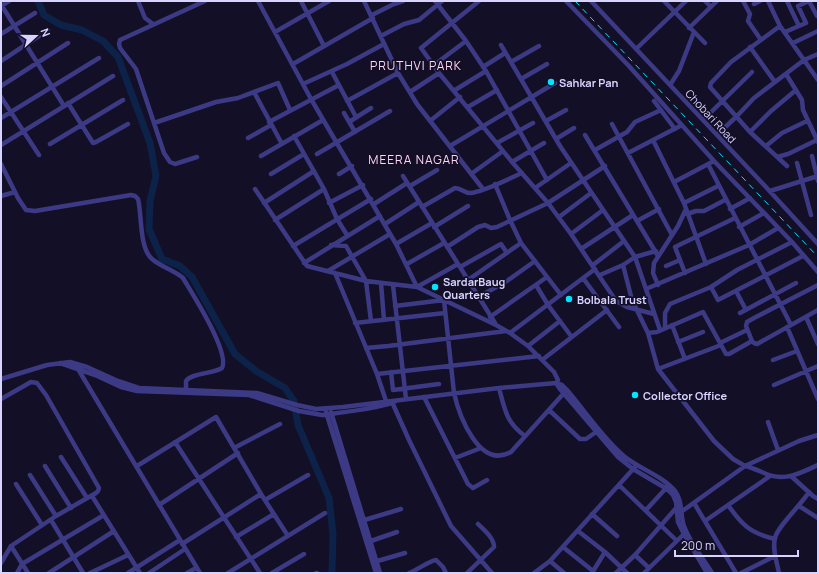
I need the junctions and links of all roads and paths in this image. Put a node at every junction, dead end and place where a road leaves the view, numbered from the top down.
1 (9, 1) edge
2 (138, 1) edge
3 (205, 1) edge
4 (258, 1) edge
5 (301, 1) edge
6 (329, 1) edge
7 (364, 1) edge
8 (400, 1) edge
9 (479, 1) edge
10 (566, 1) edge
11 (591, 1) edge
12 (664, 1) edge
13 (686, 1) edge
14 (705, 1) edge
15 (717, 1) edge
16 (743, 1) edge
17 (760, 1) edge
18 (768, 1) edge
19 (787, 1) edge
20 (809, 1) edge
21 (198, 2) edge
22 (438, 2) edge
23 (754, 4) dead end
24 (1, 6) edge
25 (711, 7) junction
26 (674, 12) junction
27 (35, 13) dead end
28 (307, 14) junction
29 (372, 16) junction
30 (816, 16) dead end
31 (452, 23) junction
32 (153, 24) junction
33 (14, 26) junction
34 (780, 26) junction
35 (799, 26) junction
36 (690, 28) junction
37 (48, 30) dead end
38 (818, 31) edge
39 (275, 32) junction
40 (694, 32) junction
41 (785, 32) junction
42 (1, 34) edge
43 (381, 36) junction
44 (761, 40) junction
45 (466, 41) junction
46 (705, 42) dead end
47 (68, 43) dead end
48 (793, 43) junction
49 (26, 44) junction
50 (384, 44) junction
51 (501, 45) dead end
52 (324, 46) junction
53 (539, 46) dead end
54 (750, 47) junction
55 (636, 49) junction
56 (506, 53) junction
57 (818, 54) edge
58 (99, 58) dead end
59 (804, 60) junction
60 (1, 61) edge
61 (511, 62) junction
62 (38, 63) junction
63 (293, 64) junction
64 (547, 64) dead end
65 (434, 65) junction
66 (484, 69) junction
67 (332, 72) junction
68 (752, 72) dead end
69 (398, 73) junction
70 (439, 73) junction
71 (786, 74) junction
72 (113, 76) dead end
73 (521, 79) junction
74 (818, 80) edge
75 (775, 82) junction
76 (555, 83) dead end
77 (303, 84) junction
78 (338, 85) junction
79 (670, 85) junction
80 (1, 86) edge
81 (53, 87) junction
82 (455, 90) junction
83 (497, 90) junction
84 (796, 90) junction
85 (254, 92) junction
86 (410, 92) junction
87 (1, 97) edge
88 (460, 97) junction
89 (531, 97) junction
90 (311, 99) junction
91 (123, 100) dead end
92 (347, 101) junction
93 (654, 101) dead end
94 (722, 102) junction
95 (68, 103) junction
96 (64, 106) junction
97 (468, 107) junction
98 (370, 108) dead end
99 (290, 110) junction
100 (566, 110) dead end
101 (660, 110) junction
102 (390, 111) dead end
103 (509, 111) junction
104 (10, 112) junction
105 (344, 113) dead end
106 (737, 116) junction
107 (356, 117) junction
108 (1, 118) edge
109 (323, 120) junction
110 (704, 120) junction
111 (546, 121) junction
112 (807, 121) junction
113 (348, 122) junction
114 (430, 122) junction
115 (270, 123) junction
116 (533, 123) dead end
117 (128, 124) dead end
118 (154, 124) junction
119 (612, 124) dead end
120 (81, 125) junction
121 (682, 125) junction
122 (483, 126) junction
123 (574, 128) dead end
124 (818, 128) edge
125 (675, 129) junction
126 (23, 130) junction
127 (812, 130) junction
128 (520, 131) junction
129 (355, 132) junction
130 (750, 132) junction
131 (585, 135) dead end
132 (717, 135) junction
133 (294, 136) junction
134 (619, 136) junction
135 (1, 138) edge
136 (248, 138) dead end
137 (556, 139) junction
138 (653, 140) junction
139 (818, 141) edge
140 (337, 143) junction
141 (497, 143) junction
142 (544, 143) dead end
143 (3, 144) edge
144 (50, 144) dead end
145 (282, 144) junction
146 (450, 146) junction
147 (766, 146) junction
148 (595, 150) junction
149 (503, 151) junction
150 (531, 151) junction
151 (628, 153) junction
152 (304, 154) junction
153 (317, 154) dead end
154 (39, 155) dead end
155 (261, 156) dead end
156 (812, 156) dead end
157 (197, 157) dead end
158 (777, 157) junction
159 (714, 161) junction
160 (512, 162) junction
161 (571, 163) junction
162 (797, 163) dead end
163 (1, 164) edge
164 (708, 164) junction
165 (352, 166) junction
166 (605, 166) junction
167 (787, 166) dead end
168 (437, 170) dead end
169 (314, 171) junction
170 (522, 173) junction
171 (271, 174) dead end
172 (339, 174) dead end
173 (471, 174) junction
174 (403, 176) dead end
175 (818, 178) edge
176 (547, 180) junction
177 (582, 180) junction
178 (802, 181) junction
179 (674, 182) junction
180 (408, 184) junction
181 (495, 184) junction
182 (362, 185) junction
183 (718, 186) junction
184 (535, 188) junction
185 (255, 189) dead end
186 (324, 189) junction
187 (483, 189) junction
188 (770, 191) junction
189 (15, 192) junction
190 (591, 194) junction
191 (1, 196) edge
192 (750, 198) junction
193 (371, 199) junction
194 (725, 200) junction
195 (264, 202) junction
196 (419, 202) junction
197 (329, 203) junction
198 (548, 203) junction
199 (684, 203) junction
200 (374, 204) junction
201 (468, 206) dead end
202 (422, 207) junction
203 (659, 209) junction
204 (730, 209) junction
205 (603, 210) junction
206 (687, 211) junction
207 (764, 213) junction
208 (633, 215) junction
209 (811, 215) dead end
210 (380, 216) junction
211 (559, 218) junction
212 (735, 218) junction
213 (337, 219) junction
214 (275, 220) junction
215 (510, 220) junction
216 (636, 221) junction
217 (385, 224) junction
218 (433, 225) junction
219 (614, 227) junction
220 (739, 227) junction
221 (778, 228) junction
222 (390, 234) junction
223 (571, 234) junction
224 (347, 235) junction
225 (672, 235) junction
226 (696, 237) junction
227 (624, 241) junction
228 (792, 242) junction
229 (521, 243) junction
230 (396, 244) junction
231 (818, 244) edge
232 (331, 245) junction
233 (446, 245) junction
234 (749, 245) junction
235 (293, 246) junction
236 (581, 249) junction
237 (662, 250) junction
238 (655, 251) junction
239 (507, 253) junction
240 (353, 256) junction
241 (658, 256) junction
242 (803, 256) junction
243 (635, 257) junction
244 (535, 260) junction
245 (680, 260) junction
246 (757, 260) junction
247 (304, 262) junction
248 (407, 264) junction
249 (706, 264) junction
250 (459, 266) junction
251 (622, 266) junction
252 (666, 266) dead end
253 (594, 267) junction
254 (328, 272) junction
255 (818, 272) edge
256 (335, 273) junction
257 (685, 273) junction
258 (600, 275) junction
259 (765, 275) junction
260 (547, 277) junction
261 (583, 278) junction
262 (468, 280) junction
263 (366, 281) junction
264 (380, 283) junction
265 (796, 283) dead end
266 (393, 285) junction
267 (536, 285) junction
268 (658, 285) junction
269 (818, 285) edge
270 (417, 287) junction
271 (711, 287) junction
272 (646, 289) junction
273 (736, 291) junction
274 (775, 294) junction
275 (561, 295) junction
276 (478, 297) junction
277 (444, 300) junction
278 (548, 305) junction
279 (780, 305) junction
280 (395, 306) junction
281 (637, 309) junction
282 (607, 310) junction
283 (746, 310) junction
284 (818, 310) edge
285 (445, 313) junction
286 (654, 314) junction
287 (740, 314) dead end
288 (490, 316) junction
289 (806, 317) junction
290 (397, 318) junction
291 (384, 320) junction
292 (371, 321) junction
293 (560, 321) junction
294 (355, 323) junction
295 (496, 325) junction
296 (672, 325) junction
297 (789, 326) junction
298 (619, 327) dead end
299 (663, 329) junction
300 (747, 330) junction
301 (508, 332) junction
302 (703, 332) dead end
303 (648, 333) junction
304 (571, 336) junction
305 (448, 339) junction
306 (752, 341) junction
307 (678, 342) junction
308 (721, 344) junction
309 (818, 344) edge
310 (400, 345) junction
311 (528, 346) junction
312 (366, 348) junction
313 (797, 351) junction
314 (540, 358) junction
315 (685, 359) junction
316 (773, 360) dead end
317 (59, 363) junction
318 (452, 366) junction
319 (818, 366) edge
320 (78, 369) junction
321 (658, 369) junction
322 (403, 371) junction
323 (806, 371) junction
324 (391, 372) junction
325 (377, 374) junction
326 (1, 379) edge
327 (556, 383) junction
328 (439, 384) dead end
329 (774, 385) dead end
330 (405, 388) junction
331 (499, 388) junction
332 (136, 389) junction
333 (186, 390) junction
334 (454, 393) junction
335 (564, 393) junction
336 (265, 397) junction
337 (424, 397) junction
338 (1, 399) edge
339 (406, 399) junction
340 (818, 399) edge
341 (274, 400) junction
342 (391, 401) junction
343 (549, 410) junction
344 (330, 412) junction
345 (768, 422) dead end
346 (280, 424) dead end
347 (596, 432) junction
348 (818, 435) edge
349 (525, 436) junction
350 (175, 442) junction
351 (234, 448) junction
352 (481, 448) junction
353 (778, 450) junction
354 (238, 453) junction
355 (61, 457) dead end
356 (455, 458) junction
357 (818, 465) edge
358 (45, 466) dead end
359 (137, 466) junction
360 (745, 466) junction
361 (635, 467) junction
362 (30, 475) dead end
363 (308, 475) dead end
364 (770, 476) junction
365 (791, 476) junction
366 (199, 479) junction
367 (487, 480) dead end
368 (16, 484) dead end
369 (619, 485) junction
370 (668, 487) junction
371 (808, 492) junction
372 (261, 494) junction
373 (92, 496) junction
374 (87, 498) junction
375 (818, 499) edge
376 (265, 500) junction
377 (680, 503) junction
378 (694, 503) junction
379 (159, 504) junction
380 (728, 505) junction
381 (799, 506) junction
382 (70, 508) junction
383 (676, 508) junction
384 (401, 509) dead end
385 (646, 510) junction
386 (681, 512) junction
387 (274, 514) junction
388 (325, 514) dead end
389 (592, 514) junction
390 (104, 515) junction
391 (56, 516) junction
392 (224, 518) junction
393 (818, 518) edge
394 (51, 520) junction
395 (362, 521) junction
396 (705, 521) junction
397 (478, 524) dead end
398 (42, 525) junction
399 (660, 525) junction
400 (114, 531) junction
401 (578, 531) junction
402 (397, 532) dead end
403 (685, 533) junction
404 (288, 536) junction
405 (617, 536) dead end
406 (236, 537) junction
407 (774, 539) junction
408 (62, 540) junction
409 (676, 540) junction
410 (181, 542) junction
411 (368, 542) junction
412 (11, 546) junction
413 (563, 546) junction
414 (186, 549) junction
415 (605, 552) junction
416 (405, 553) dead end
417 (304, 554) dead end
418 (128, 555) junction
419 (635, 555) junction
420 (776, 556) junction
421 (73, 557) junction
422 (251, 560) junction
423 (481, 560) junction
424 (550, 561) junction
425 (374, 562) junction
426 (1, 563) edge
427 (22, 564) junction
428 (136, 568) junction
429 (196, 568) junction
430 (622, 568) junction
431 (649, 568) junction
432 (593, 572) edge
433 (17, 573) edge
434 (28, 573) edge
435 (49, 573) edge
436 (83, 573) edge
437 (90, 573) edge
438 (128, 573) edge
439 (140, 573) edge
440 (148, 573) edge
441 (188, 573) edge
442 (200, 573) edge
443 (228, 573) edge
444 (260, 573) edge
445 (272, 573) edge
446 (376, 573) edge
447 (380, 573) edge
448 (409, 573) edge
449 (446, 573) edge
450 (467, 573) edge
451 (492, 573) edge
452 (534, 573) edge
453 (564, 573) edge
454 (616, 573) edge
455 (627, 573) edge
456 (644, 573) edge
457 (707, 573) edge
458 (712, 573) edge
459 (736, 573) edge
460 (740, 573) edge
461 (779, 573) edge

1 - 24 street
2 - 32 street
3 - 21 street
4 - 39 street
5 - 28 street
6 - 28 street
7 - 29 street
8 - 29 street
9 - 31 street
10 - 121 street
11 - 55 street, Chobari Road
12 - 26 street
13 - 26 street
14 - 25 street
15 - 25 street
16 - 44 street
17 - 23 street
18 - 34 street
19 - 35 street
20 - 30 street
20 - 35 street
21 - 32 street
22 - 31 street
22 - 43 street
24 - 33 street
25 - 36 street
26 - 36 street
26 - 55 street
27 - 33 street
28 - 39 street
28 - 52 street
29 - 43 street
29 - 52 street
31 - 45 street
31 - 65 street
32 - 118 street
33 - 42 street
33 - 49 street
34 - 41 street
34 - 44 street
35 - 41 street
36 - 40 street
37 - 49 street
38 - 48 street
39 - 63 street
40 - 46 street
40 - 79 street
41 - 48 street
43 - 50 street
44 - 54 street
45 - 65 street
45 - 66 street
47 - 62 street
48 - 59 street
49 - 60 street
49 - 62 street
50 - 67 street
50 - 69 street
51 - 56 street
52 - 63 street
53 - 61 street
54 - 75 street
54 - 94 street
55 - 79 street, Chobari Road
56 - 61 street
56 - 66 street
57 - 59 street
58 - 81 street
59 - 71 street
59 - 74 street
61 - 73 street
62 - 80 street
62 - 81 street
63 - 77 street
64 - 73 street
65 - 70 street
66 - 82 street
66 - 83 street
67 - 77 street
67 - 78 street
68 - 94 street
69 - 86 street
69 - 92 street
70 - 82 street
70 - 86 street
71 - 75 street
71 - 84 street
72 - 95 street
73 - 89 street
75 - 106 street
76 - 89 street
77 - 90 street
78 - 90 street
78 - 92 street
79 - 110 street, Chobari Road
81 - 96 street
81 - 104 street
82 - 88 street
83 - 97 street
83 - 103 street
84 - 112 street
84 - 130 street
85 - 99 street
85 - 115 street
85 - 118 street
86 - 114 street
87 - 104 street
88 - 97 street
88 - 114 street
89 - 103 street
89 - 111 street
90 - 99 street
90 - 109 street
91 - 120 street
92 - 107 street
93 - 101 street
94 - 106 street
94 - 110 street
95 - 96 street
95 - 120 street
96 - 126 street
97 - 122 street
98 - 107 street
99 - 115 street
100 - 111 street
101 - 125 street
101 - 134 street
102 - 129 street
103 - 122 street
103 - 128 street
104 - 108 street
104 - 126 street
105 - 113 street
106 - 130 street
106 - 132 street
107 - 113 street
109 - 133 street
109 - 140 street
110 - 132 street, Chobari Road
111 - 137 street
112 - 127 street
112 - 147 street
113 - 129 street
114 - 146 street
115 - 136 street
115 - 145 street
116 - 128 street
117 - 120 street
118 - 157 street
119 - 134 street
120 - 144 street
121 - 125 street
121 - 159 street
122 - 141 street
122 - 146 street
123 - 137 street
124 - 127 street
125 - 138 street
126 - 143 street
126 - 154 street
127 - 139 street
128 - 141 street
128 - 150 street
129 - 140 street
130 - 147 street
131 - 148 street
132 - 188 street, Chobari Road
133 - 145 street
133 - 152 street
134 - 148 street
134 - 151 street
135 - 143 street
137 - 161 street
138 - 151 street
138 - 179 street
139 - 158 street
140 - 153 street
140 - 165 street
141 - 149 street
142 - 150 street
145 - 155 street
146 - 173 street
147 - 158 street
148 - 166 street
149 - 160 street
149 - 173 street
150 - 160 street
150 - 176 street
151 - 203 street
152 - 169 street
152 - 171 street
156 - 175 street
158 - 167 street
159 - 164 street
159 - 192 street
160 - 170 street
161 - 176 street
161 - 177 street
162 - 178 street
163 - 189 street
164 - 179 street
164 - 183 street
165 - 172 street
165 - 182 street
166 - 177 street
166 - 208 street
168 - 180 street
169 - 186 street
169 - 195 street
170 - 181 street
170 - 184 street
173 - 187 street
174 - 180 street
175 - 178 street
176 - 184 street
177 - 190 street
177 - 198 street
178 - 188 street
178 - 209 street
179 - 199 street
180 - 196 street
180 - 200 street
181 - 187 street
181 - 215 street
182 - 193 street
182 - 197 street
183 - 194 street
183 - 199 street
184 - 198 street
185 - 195 street
186 - 197 street
186 - 214 street
187 - 202 street
188 - 231 street, Chobari Road
189 - 191 street
189 - 333 street
190 - 205 street
190 - 211 street
192 - 204 street
192 - 207 street
193 - 200 street
193 - 213 street
194 - 204 street
194 - 206 street
195 - 214 street
196 - 202 street
196 - 217 street
197 - 213 street
198 - 211 street
198 - 215 street
199 - 206 street
200 - 210 street
201 - 218 street
202 - 218 street
203 - 216 street
203 - 225 street
204 - 212 street
205 - 219 street
205 - 223 street
206 - 225 street
206 - 226 street
207 - 220 street
207 - 221 street
208 - 216 street
208 - 219 street
210 - 217 street
210 - 224 street
211 - 223 street
212 - 220 street
212 - 226 street
213 - 224 street
213 - 235 street
214 - 235 street
215 - 229 street
215 - 233 street
216 - 238 street
217 - 222 street
218 - 230 street
218 - 233 street
219 - 227 street
219 - 236 street
220 - 234 street
221 - 228 street
221 - 234 street
222 - 230 street
222 - 240 street
223 - 236 street
224 - 232 street
225 - 237 street
226 - 245 street
226 - 249 street
227 - 243 street
227 - 253 street
228 - 242 street
228 - 246 street
229 - 239 street
229 - 244 street
230 - 248 street
232 - 240 street
232 - 247 street
233 - 248 street
233 - 250 street
234 - 246 street
234 - 249 street
235 - 247 street
236 - 253 street
237 - 238 street
237 - 241 street
238 - 241 street
238 - 243 street
239 - 250 street
239 - 262 street
240 - 254 street
240 - 263 street
241 - 268 street
242 - 255 street
242 - 259 street
243 - 251 street
243 - 272 street
244 - 260 street
244 - 276 street
245 - 252 street
245 - 257 street
246 - 259 street
246 - 271 street
247 - 254 street
248 - 270 street
249 - 257 street
250 - 262 street
250 - 270 street
251 - 258 street
251 - 281 street
253 - 258 street
253 - 261 street
254 - 256 street
256 - 263 street
256 - 294 street
257 - 268 street
258 - 281 street
259 - 273 street
259 - 274 street
260 - 267 street
260 - 275 street
261 - 275 street
261 - 282 street
262 - 276 street
263 - 264 street
263 - 292 street
264 - 266 street
264 - 291 street
265 - 274 street
266 - 270 street
266 - 280 street
267 - 278 street
267 - 288 street
268 - 272 street
269 - 279 street
270 - 277 street
271 - 273 street
271 - 299 street
272 - 286 street
273 - 283 street
274 - 279 street
274 - 283 street
275 - 278 street
276 - 288 street
277 - 280 street
277 - 285 street
277 - 295 street
278 - 293 street
278 - 301 street
279 - 297 street
279 - 300 street
280 - 290 street
281 - 286 street
281 - 303 street
282 - 298 street
282 - 304 street
283 - 287 street
284 - 289 street
285 - 290 street
285 - 305 street
286 - 299 street
288 - 295 street
289 - 297 street
289 - 309 street
290 - 291 street
290 - 310 street
291 - 292 street
292 - 294 street
293 - 304 street
293 - 311 street
294 - 312 street
295 - 301 street
296 - 299 street
296 - 307 street
296 - 308 street
297 - 306 street
297 - 313 street
299 - 303 street
300 - 306 street
300 - 308 street
301 - 305 street
301 - 311 street
302 - 307 street
303 - 321 street
304 - 314 street
305 - 310 street
305 - 318 street
306 - 308 street
307 - 315 street
308 - 315 street
310 - 312 street
310 - 322 street
311 - 314 street
312 - 325 street
313 - 316 street
313 - 323 street
314 - 318 street
314 - 327 street
315 - 321 street
317 - 320 street
317 - 326 street
317 - 332 street
318 - 322 street
318 - 334 street
319 - 323 street
320 - 332 street
320 - 359 street
321 - 360 street
322 - 324 street
322 - 330 street
323 - 329 street
323 - 340 street
324 - 325 street
324 - 330 street
325 - 342 street
327 - 331 street
327 - 335 street
327 - 361 street
328 - 330 street
330 - 339 street
331 - 334 street
331 - 349 street
332 - 333 street
332 - 336 street
333 - 336 street
334 - 337 street
334 - 352 street
335 - 343 street
335 - 347 street
336 - 341 street
337 - 339 street
337 - 356 street
338 - 373 street
339 - 342 street
341 - 344 street
341 - 344 street
342 - 344 street
342 - 423 street
343 - 347 street
343 - 349 street
344 - 395 street
345 - 353 street
346 - 351 street
347 - 361 street
348 - 353 street
349 - 352 street
350 - 351 street
350 - 359 street
350 - 366 street
351 - 354 street
352 - 356 street
353 - 360 street
354 - 366 street
354 - 372 street
355 - 374 street
356 - 367 street
357 - 365 street
358 - 382 street
359 - 379 street
360 - 364 street
360 - 378 street
361 - 369 street
361 - 370 street
362 - 391 street
363 - 376 street
364 - 365 street
364 - 380 street
365 - 371 street
366 - 379 street
366 - 392 street
368 - 398 street
369 - 385 street
369 - 389 street
370 - 377 street
370 - 383 street
370 - 385 street
371 - 375 street
371 - 381 street
372 - 376 street
372 - 392 street
373 - 374 street
373 - 390 street
374 - 382 street
376 - 387 street
377 - 383 street
377 - 386 street
378 - 386 street
378 - 396 street
379 - 410 street
380 - 396 street
380 - 407 street
381 - 393 street
381 - 407 street
382 - 391 street
383 - 399 street
383 - 403 street
384 - 395 street
385 - 399 street
386 - 403 street
387 - 404 street
387 - 406 street
388 - 404 street
389 - 401 street
389 - 405 street
390 - 400 street
390 - 408 street
391 - 394 street
392 - 406 street
392 - 410 street
394 - 398 street
394 - 408 street
395 - 411 street
396 - 459 street
397 - 423 street
398 - 412 street
399 - 409 street
399 - 419 street
400 - 418 street
400 - 421 street
401 - 413 street
401 - 415 street
402 - 411 street
403 - 409 street
403 - 457 street
403 - 458 street
404 - 422 street
406 - 422 street
407 - 420 street
408 - 421 street
408 - 427 street
409 - 431 street
410 - 414 street
410 - 428 street
411 - 425 street
412 - 426 street
412 - 427 street
413 - 424 street
413 - 432 street
414 - 429 street
414 - 440 street
415 - 430 street
415 - 432 street
416 - 425 street
417 - 445 street
418 - 428 street
418 - 437 street
419 - 430 street
419 - 431 street
420 - 460 street
420 - 461 street
421 - 435 street
421 - 436 street
422 - 443 street
422 - 444 street
423 - 450 street
423 - 451 street
424 - 452 street
424 - 453 street
425 - 446 street
425 - 447 street
427 - 433 street
427 - 434 street
428 - 438 street
428 - 439 street
429 - 441 street
429 - 442 street
430 - 454 street
430 - 455 street
431 - 456 street
448 - 449 street

